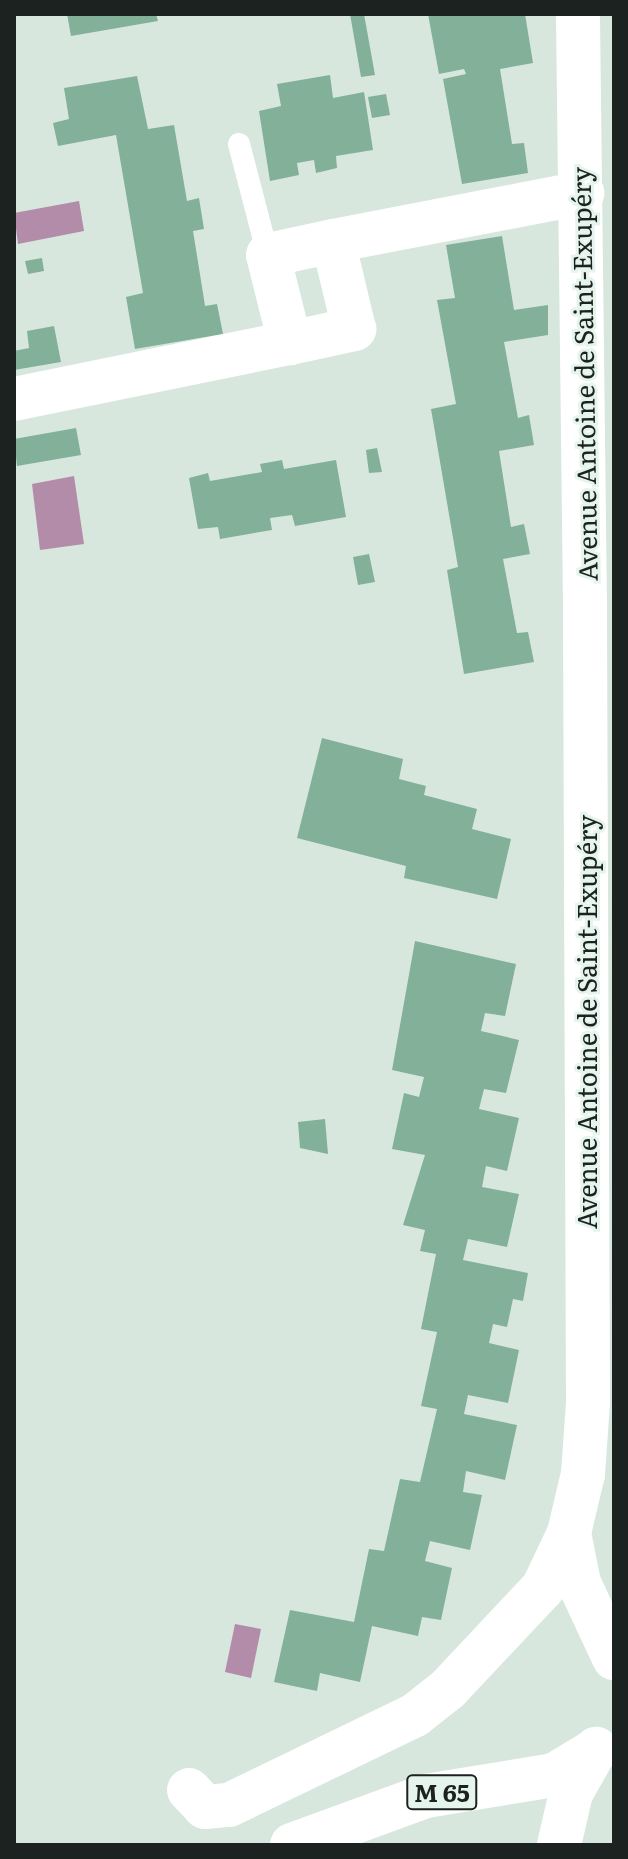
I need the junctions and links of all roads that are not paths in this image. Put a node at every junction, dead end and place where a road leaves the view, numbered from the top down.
1 (578, 14) edge
2 (239, 144) dead end
3 (582, 193) junction
4 (333, 241) junction
5 (268, 255) junction
6 (290, 343) junction
7 (14, 399) edge
8 (601, 1396) edge
9 (573, 1546) junction
10 (614, 1603) edge
11 (614, 1658) edge
12 (604, 1740) edge
13 (189, 1790) dead end
14 (292, 1845) edge
15 (559, 1845) edge

1 - 3 street, Avenue Antoine de Saint-Exupéry
2 - 5 lane
3 - 4 street
3 - 8 street, Avenue Antoine de Saint-Exupéry
4 - 5 street
4 - 6 street
5 - 6 street
6 - 7 street
8 - 9 street, Avenue Antoine de Saint-Exupéry
9 - 10 street
9 - 11 street, Avenue Antoine de Saint-Exupéry
9 - 13 street, Avenue Antoine de Saint-Exupéry
12 - 14 street, M 65
12 - 15 street

